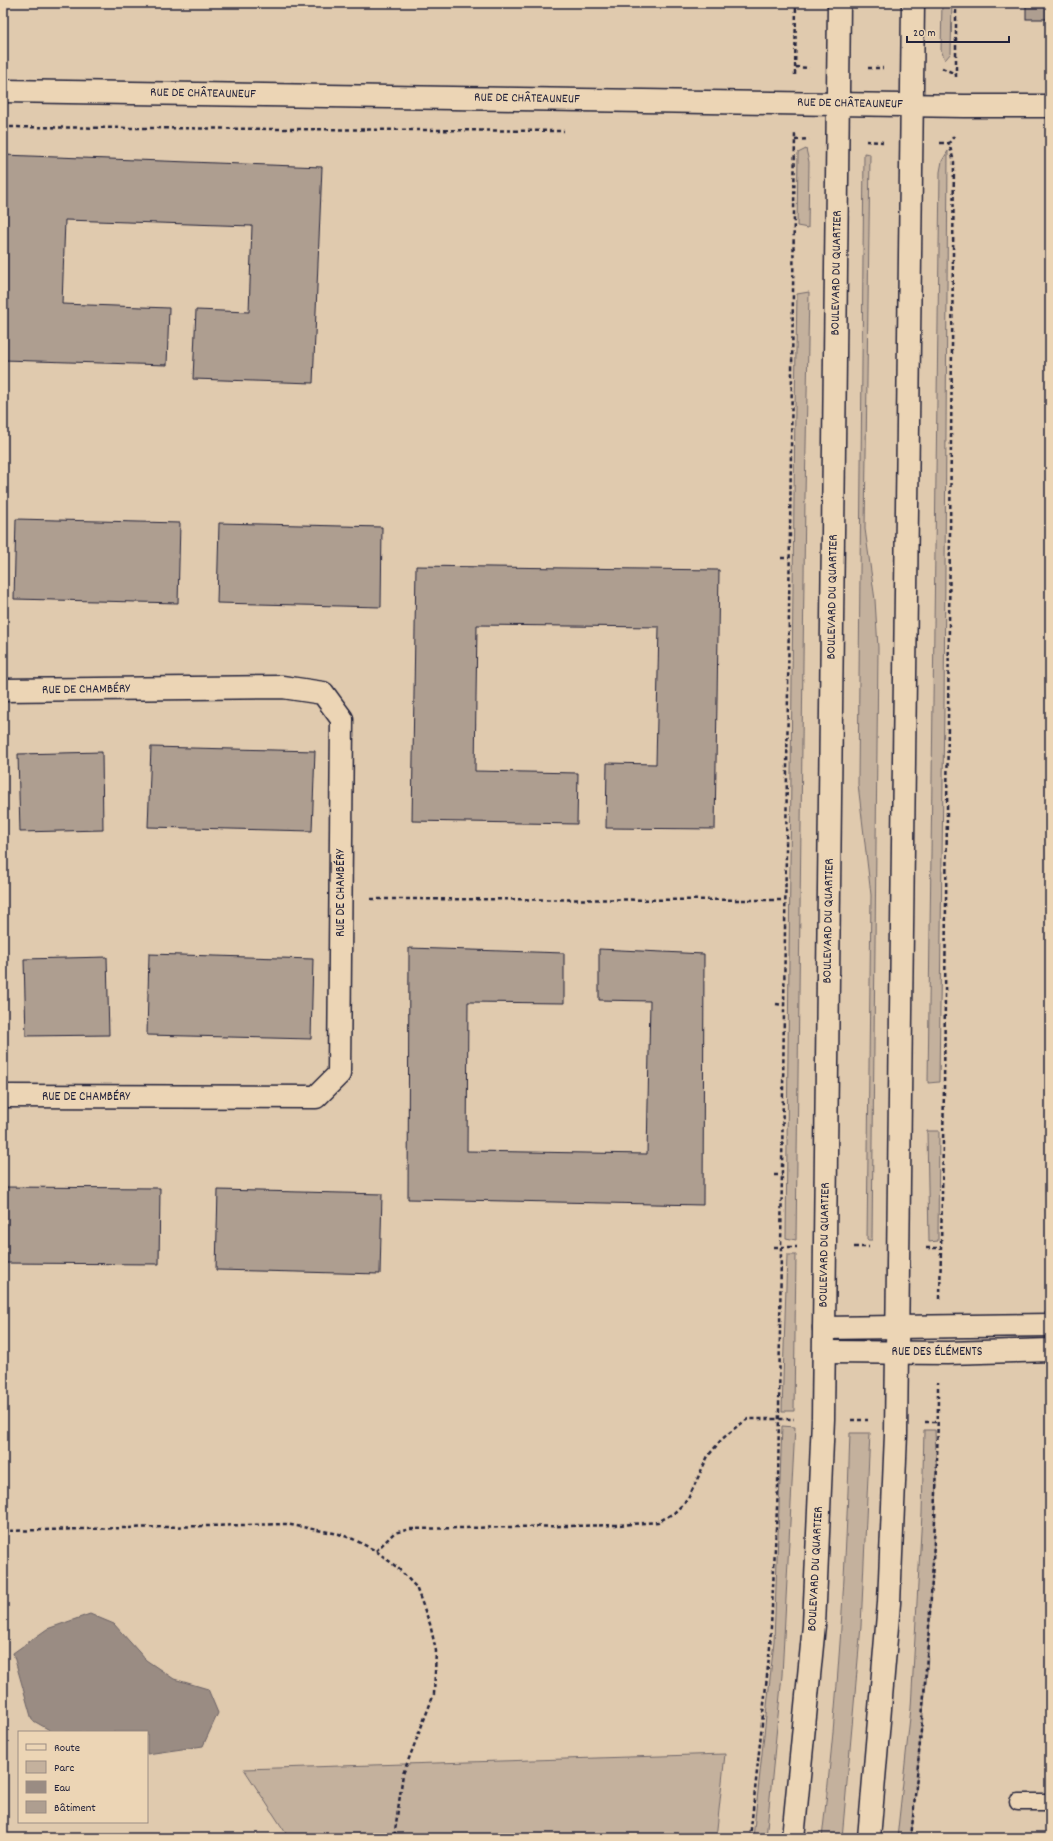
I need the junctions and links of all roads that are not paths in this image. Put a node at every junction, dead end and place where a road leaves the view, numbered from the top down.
1 (839, 3) edge
2 (914, 3) edge
3 (3, 91) edge
4 (839, 103) junction
5 (912, 105) junction
6 (1050, 106) edge
7 (3, 690) edge
8 (3, 1096) edge
9 (1050, 1325) edge
10 (897, 1327) junction
11 (824, 1328) junction
12 (1050, 1350) edge
13 (824, 1352) junction
14 (897, 1352) junction
15 (1018, 1802) dead end
16 (1050, 1802) edge
17 (794, 1838) edge
18 (869, 1838) edge

1 - 4 main road, BOULEVARD DU QUARTIER
2 - 5 main road
3 - 4 main road, RUE DE CHÂTEAUNEUF
4 - 5 main road, RUE DE CHÂTEAUNEUF
4 - 11 main road, BOULEVARD DU QUARTIER
5 - 6 main road, RUE DE CHÂTEAUNEUF
5 - 10 main road
7 - 8 main road, RUE DE CHAMBÉRY
9 - 10 main road, RUE DES ÉLÉMENTS
10 - 11 main road, RUE DES ÉLÉMENTS
10 - 14 main road
11 - 13 main road, BOULEVARD DU QUARTIER
12 - 14 main road, RUE DES ÉLÉMENTS
13 - 14 main road, RUE DES ÉLÉMENTS
13 - 17 main road, BOULEVARD DU QUARTIER
14 - 18 main road
15 - 16 lane

